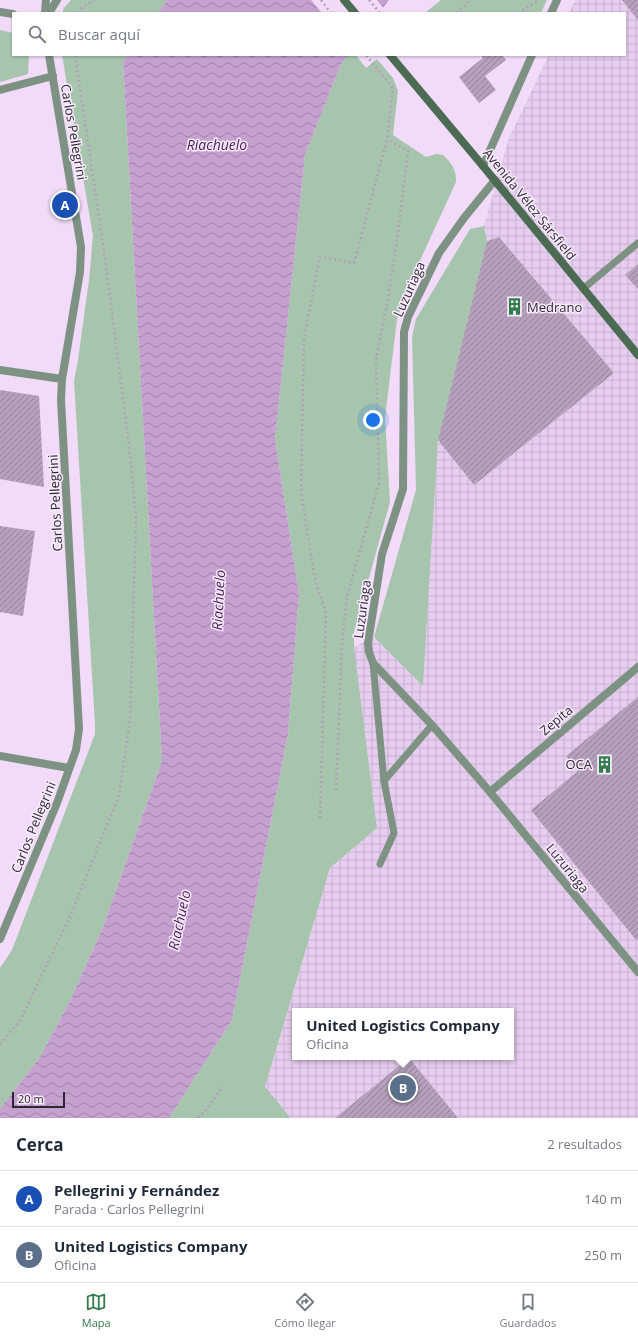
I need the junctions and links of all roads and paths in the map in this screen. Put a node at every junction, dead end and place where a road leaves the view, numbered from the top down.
1 (46, 0) edge
2 (57, 0) edge
3 (94, 0) edge
4 (321, 0) edge
5 (344, 0) edge
6 (369, 0) edge
7 (471, 0) edge
8 (539, 0) edge
9 (557, 0) edge
10 (0, 12) edge
11 (45, 12) edge
12 (50, 12) edge
13 (79, 12) edge
14 (330, 12) edge
15 (354, 12) edge
16 (379, 12) edge
17 (457, 12) edge
18 (520, 12) edge
19 (551, 12) edge
20 (12, 14) edge
21 (48, 56) edge
22 (74, 56) edge
23 (367, 56) edge
24 (391, 56) edge
25 (532, 56) edge
26 (53, 76) junction
27 (0, 90) edge
28 (387, 139) junction
29 (483, 166) junction
30 (495, 180) junction
31 (638, 243) edge
32 (584, 288) junction
33 (638, 355) edge
34 (0, 370) edge
35 (62, 379) junction
36 (373, 663) junction
37 (638, 667) edge
38 (432, 725) junction
39 (0, 756) edge
40 (69, 768) junction
41 (384, 781) junction
42 (336, 790) dead end
43 (490, 792) junction
44 (320, 818) dead end
45 (380, 864) dead end
46 (0, 939) edge
47 (638, 972) edge
48 (0, 1044) edge
49 (223, 1086) dead end
50 (198, 1118) edge

1 - 11 street
2 - 12 street
3 - 13 path
4 - 14 path
5 - 15 main road
6 - 16 path
7 - 17 path
8 - 18 path
9 - 19 street
10 - 20 street
21 - 26 street, Carlos Pellegrini
22 - 48 path
23 - 28 path
24 - 29 main road, Avenida Vélez Sársfield
25 - 29 street
26 - 27 street
26 - 35 street, Carlos Pellegrini
28 - 42 path
28 - 44 path
29 - 30 main road, Avenida Vélez Sársfield
30 - 32 main road, Avenida Vélez Sársfield
30 - 36 street, Luzuriaga
31 - 32 lane
32 - 33 main road, Avenida Vélez Sársfield
34 - 35 street
35 - 40 street, Carlos Pellegrini
36 - 38 street, Luzuriaga
36 - 41 lane
37 - 43 street, Zepita
38 - 41 lane
38 - 43 street, Luzuriaga
39 - 40 street
40 - 46 street, Carlos Pellegrini
41 - 45 lane
43 - 47 street, Luzuriaga
49 - 50 path

